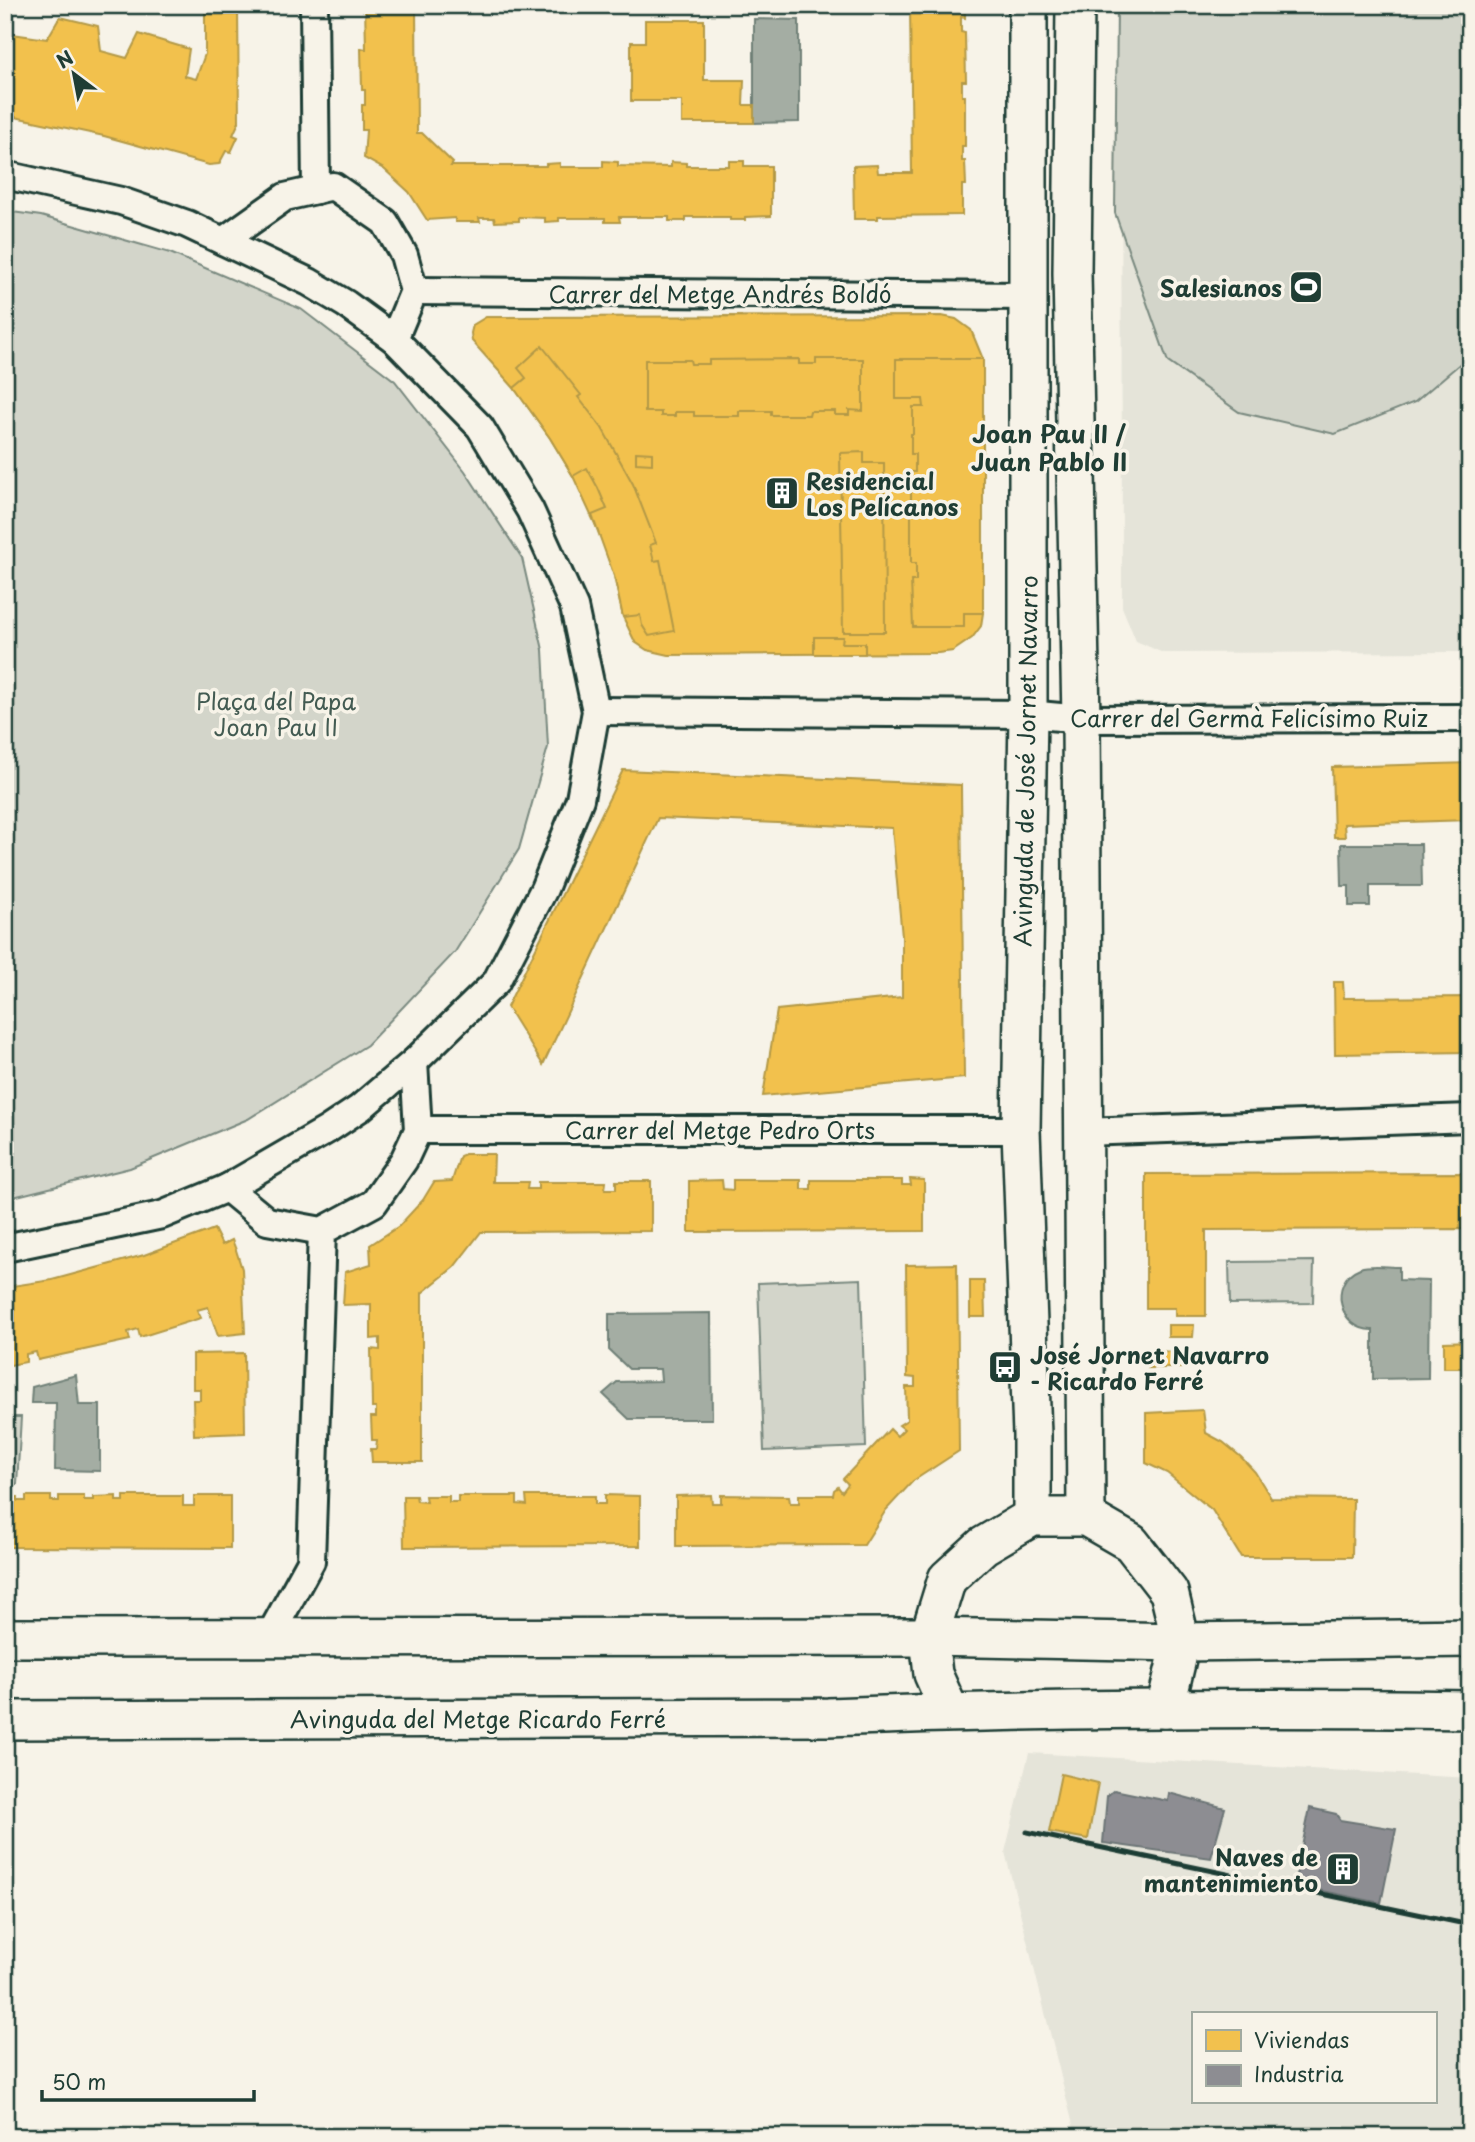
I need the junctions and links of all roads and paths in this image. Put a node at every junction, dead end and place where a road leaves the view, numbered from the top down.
1 (314, 5) edge
2 (1028, 5) edge
3 (1075, 5) edge
4 (5, 175) edge
5 (316, 190) junction
6 (223, 241) junction
7 (414, 291) junction
8 (1027, 296) junction
9 (394, 339) junction
10 (596, 710) junction
11 (1028, 715) junction
12 (1470, 718) edge
13 (1081, 719) junction
14 (414, 1062) junction
15 (1470, 1118) edge
16 (418, 1130) junction
17 (1021, 1130) junction
18 (1083, 1132) junction
19 (227, 1188) junction
20 (322, 1231) junction
21 (5, 1248) edge
22 (1032, 1517) junction
23 (1086, 1517) junction
24 (929, 1637) junction
25 (1470, 1637) edge
26 (5, 1638) edge
27 (268, 1639) junction
28 (1181, 1642) junction
29 (1165, 1709) junction
30 (1470, 1710) edge
31 (950, 1712) junction
32 (5, 1720) edge

1 - 5 street
2 - 8 street, Avinguda de José Jornet Navarro
3 - 13 street
4 - 6 street
5 - 6 street
5 - 7 street
6 - 9 street
7 - 8 street, Carrer del Metge Andrés Boldó
7 - 9 street
8 - 11 street, Avinguda de José Jornet Navarro
9 - 10 street
10 - 11 street, Carrer del Germà Felicísimo Ruiz
10 - 14 street
11 - 13 street, Carrer del Germà Felicísimo Ruiz
11 - 17 street, Avinguda de José Jornet Navarro
12 - 13 street, Carrer del Germà Felicísimo Ruiz
13 - 18 street
14 - 16 street
14 - 19 street
15 - 18 street
16 - 17 street, Carrer del Metge Pedro Orts
16 - 20 street
17 - 22 street, Avinguda de José Jornet Navarro
18 - 23 street
19 - 20 street
19 - 21 street
20 - 27 street
22 - 23 street
22 - 24 street
23 - 28 street
24 - 27 street
24 - 28 street
24 - 31 street
25 - 28 street
26 - 27 street
28 - 29 street
29 - 30 street, Avinguda del Metge Ricardo Ferré
29 - 31 street, Avinguda del Metge Ricardo Ferré
31 - 32 street, Avinguda del Metge Ricardo Ferré

